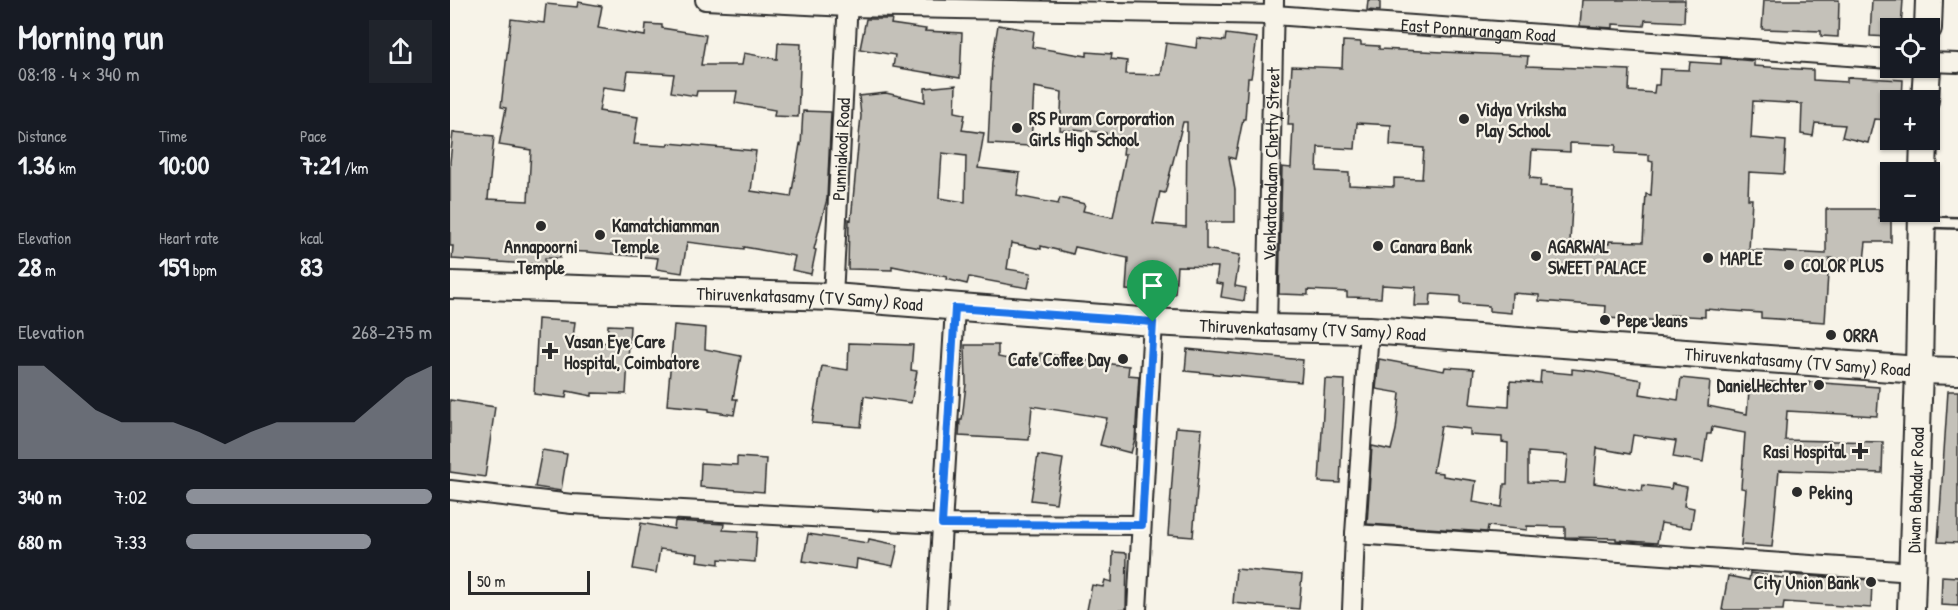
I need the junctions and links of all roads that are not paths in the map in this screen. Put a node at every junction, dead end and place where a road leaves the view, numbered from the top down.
1 (705, 0) edge
2 (1929, 0) edge
3 (848, 3) edge
4 (1274, 8) edge
5 (1928, 18) edge
6 (1880, 58) edge
7 (1940, 62) edge
8 (1958, 63) edge
9 (1940, 220) edge
10 (1922, 222) edge
11 (1958, 224) edge
12 (450, 285) edge
13 (833, 297) junction
14 (955, 308) junction
15 (1153, 322) junction
16 (1266, 328) junction
17 (1369, 330) junction
18 (1919, 370) junction
19 (1958, 370) edge
20 (450, 490) edge
21 (942, 524) junction
22 (1142, 525) junction
23 (1355, 534) junction
24 (1914, 572) junction
25 (937, 610) edge
26 (1137, 610) edge
27 (1352, 610) edge
28 (1911, 610) edge

1 - 3 street, East Ponnurangam Road
2 - 5 main road
3 - 4 street, East Ponnurangam Road
3 - 13 street, Punniakodi Road
4 - 6 street, East Ponnurangam Road
4 - 16 street, Venkatachalam Chetty Street
7 - 8 street
9 - 11 lane
10 - 18 main road, Diwan Bahadur Road
12 - 13 main road, Thiruvenkatasamy (TV Samy) Road
13 - 14 main road, Thiruvenkatasamy (TV Samy) Road
14 - 15 main road, Thiruvenkatasamy (TV Samy) Road
14 - 21 street
15 - 16 main road, Thiruvenkatasamy (TV Samy) Road
15 - 22 street
16 - 17 main road, Thiruvenkatasamy (TV Samy) Road
17 - 18 main road, Thiruvenkatasamy (TV Samy) Road
17 - 23 street
18 - 19 main road, Thiruvenkatasamy (TV Samy) Road
18 - 24 main road, Diwan Bahadur Road
20 - 21 street
21 - 22 street
21 - 25 street
22 - 26 street
23 - 24 street
23 - 27 street
24 - 28 main road, Diwan Bahadur Road

